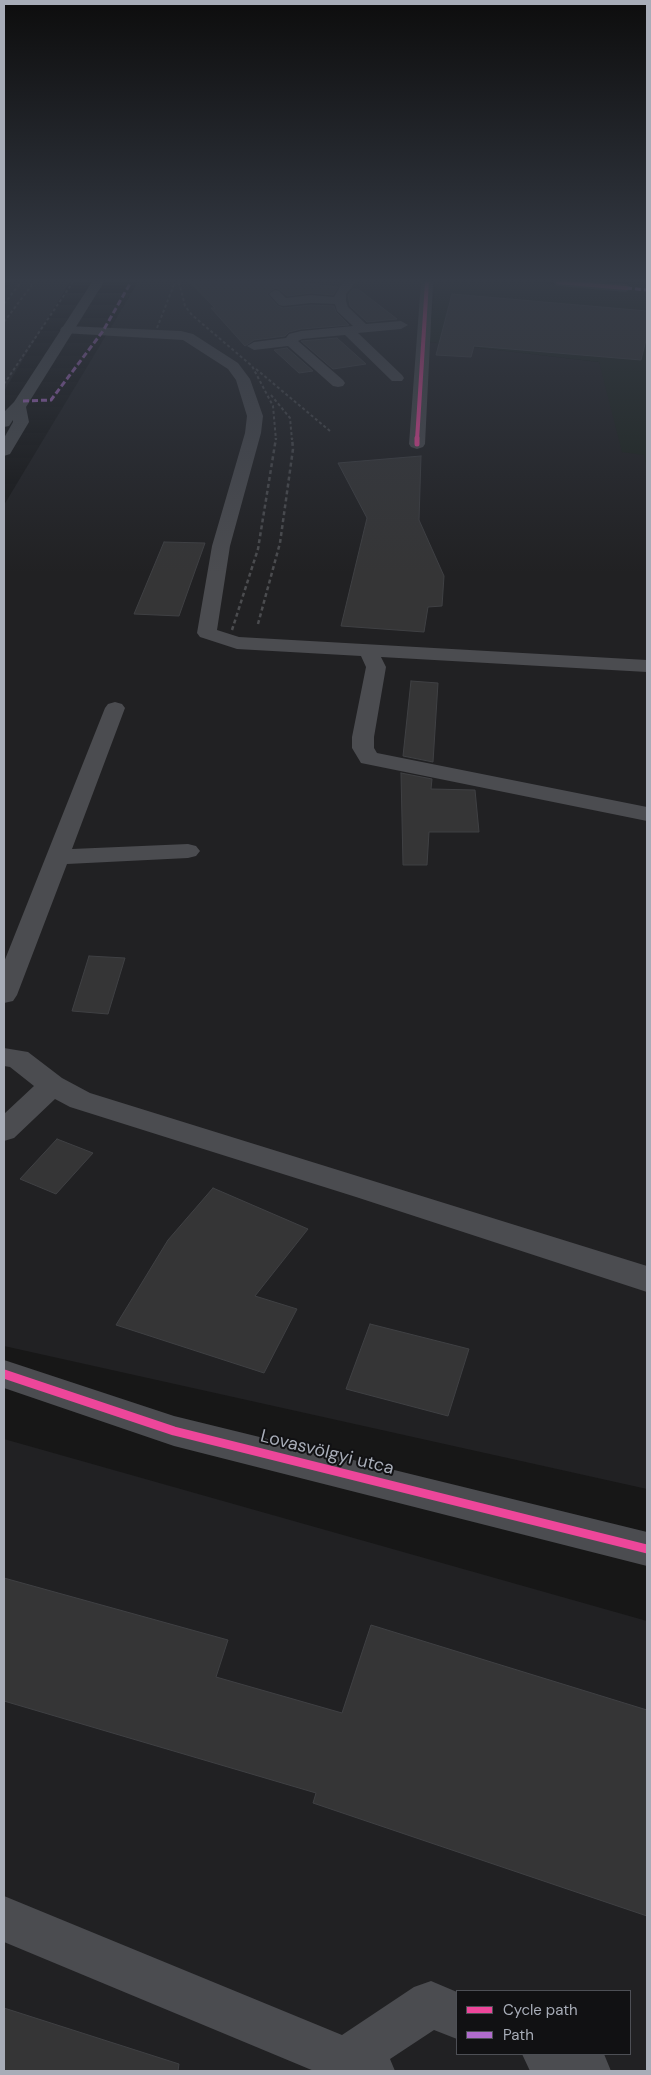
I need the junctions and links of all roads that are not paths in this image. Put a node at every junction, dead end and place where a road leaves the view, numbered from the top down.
1 (36, 379) edge
2 (243, 379) edge
3 (333, 379) edge
4 (421, 379) edge
5 (338, 383) dead end
6 (20, 405) junction
7 (5, 419) edge
8 (417, 444) dead end
9 (4, 451) edge
10 (368, 650) junction
11 (647, 666) edge
12 (115, 708) dead end
13 (647, 814) edge
14 (188, 851) dead end
15 (58, 857) junction
16 (4, 995) edge
17 (4, 1056) edge
18 (52, 1085) junction
19 (4, 1131) edge
20 (647, 1280) edge
21 (4, 1374) edge
22 (647, 1549) edge
23 (4, 1920) edge
24 (456, 2016) edge
25 (548, 2055) edge
26 (359, 2066) edge
27 (587, 2071) edge

1 - 6 main road
2 - 10 street
3 - 5 street
4 - 8 street
6 - 7 main road
6 - 9 main road
10 - 11 street
10 - 13 street
12 - 15 street
14 - 15 street
15 - 16 street
17 - 18 street
18 - 19 street
18 - 20 street
21 - 22 street, Lovasvölgyi utca
23 - 26 street
24 - 26 street
25 - 27 street

